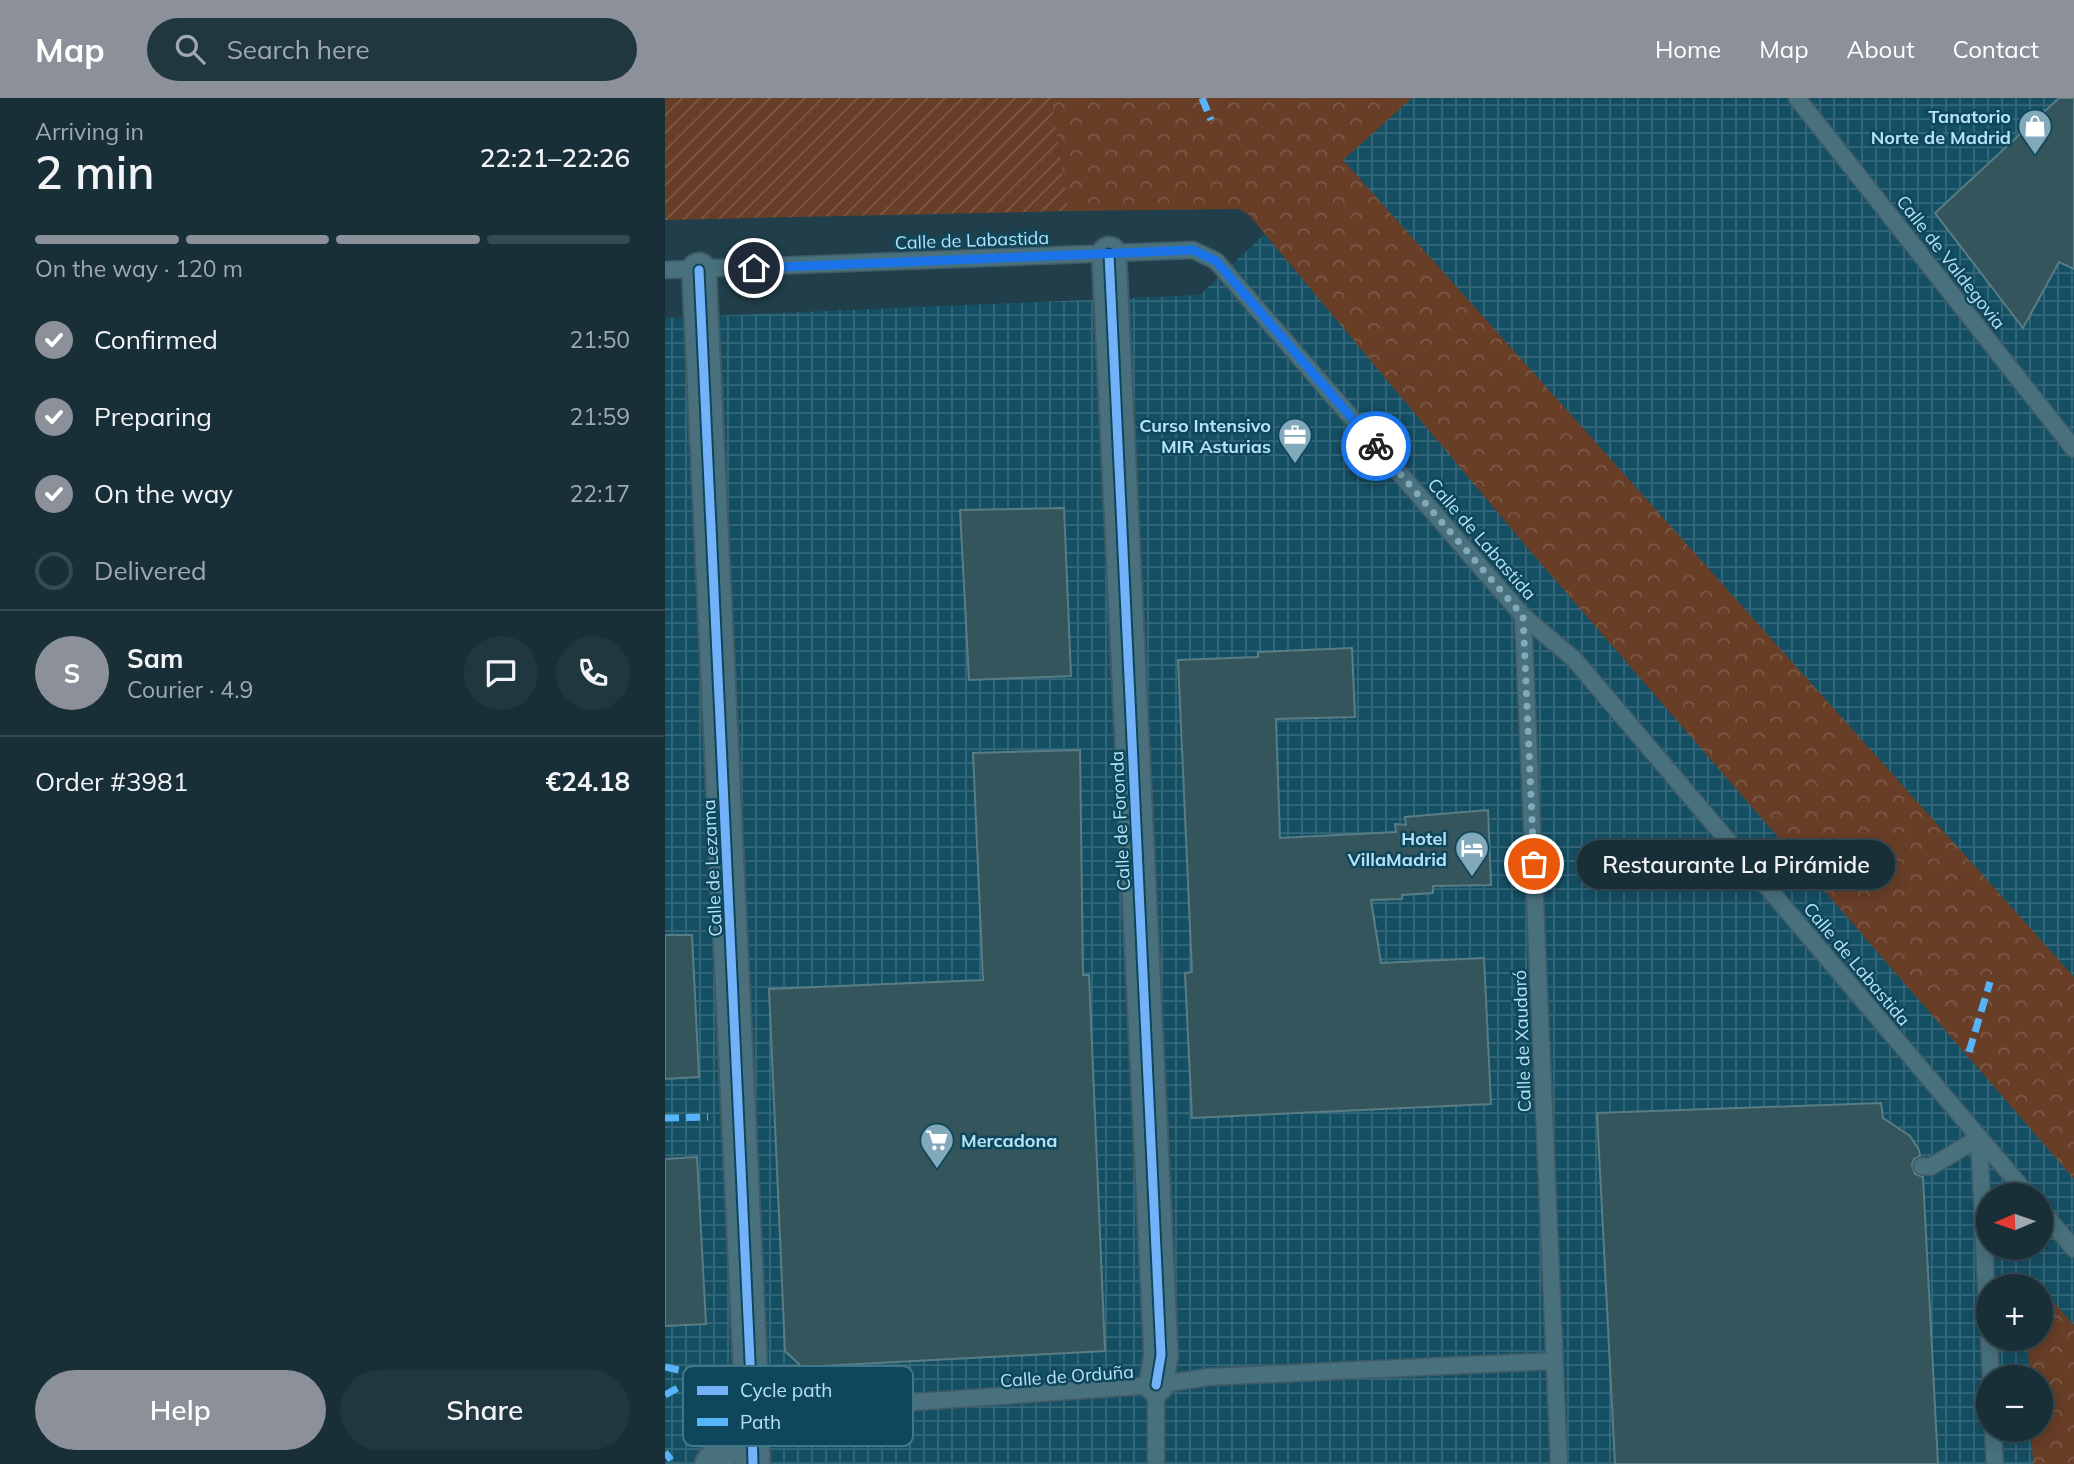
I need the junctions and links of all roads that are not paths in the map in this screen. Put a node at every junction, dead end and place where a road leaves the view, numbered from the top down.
1 (1797, 98) edge
2 (1109, 254) junction
3 (665, 270) edge
4 (699, 270) junction
5 (2074, 449) edge
6 (1523, 616) junction
7 (1979, 1138) junction
8 (1922, 1166) dead end
9 (2018, 1183) edge
10 (2053, 1224) edge
11 (2074, 1249) edge
12 (1985, 1274) edge
13 (1555, 1361) junction
14 (750, 1366) edge
15 (1156, 1385) junction
16 (913, 1402) edge
17 (1994, 1442) edge
18 (728, 1446) edge
19 (753, 1446) edge
20 (712, 1464) edge
21 (754, 1464) edge
22 (1156, 1464) edge
23 (1559, 1464) edge
24 (1995, 1464) edge

1 - 5 lane, Calle de Valdegovia
2 - 4 lane, Calle de Labastida
2 - 6 lane, Calle de Labastida
2 - 15 street, Calle de Foronda
3 - 4 lane, Calle de Labastida
4 - 14 street, Calle de Lezama
6 - 7 lane, Calle de Labastida
6 - 13 lane, Calle de Xaudaró
7 - 8 lane
7 - 9 lane, Calle de Labastida
7 - 12 lane
10 - 11 lane
13 - 15 lane, Calle de Orduña
13 - 23 lane, Calle de Xaudaró
15 - 16 lane, Calle de Orduña
15 - 22 lane
17 - 24 lane
18 - 20 street
19 - 21 street, Calle de Lezama

